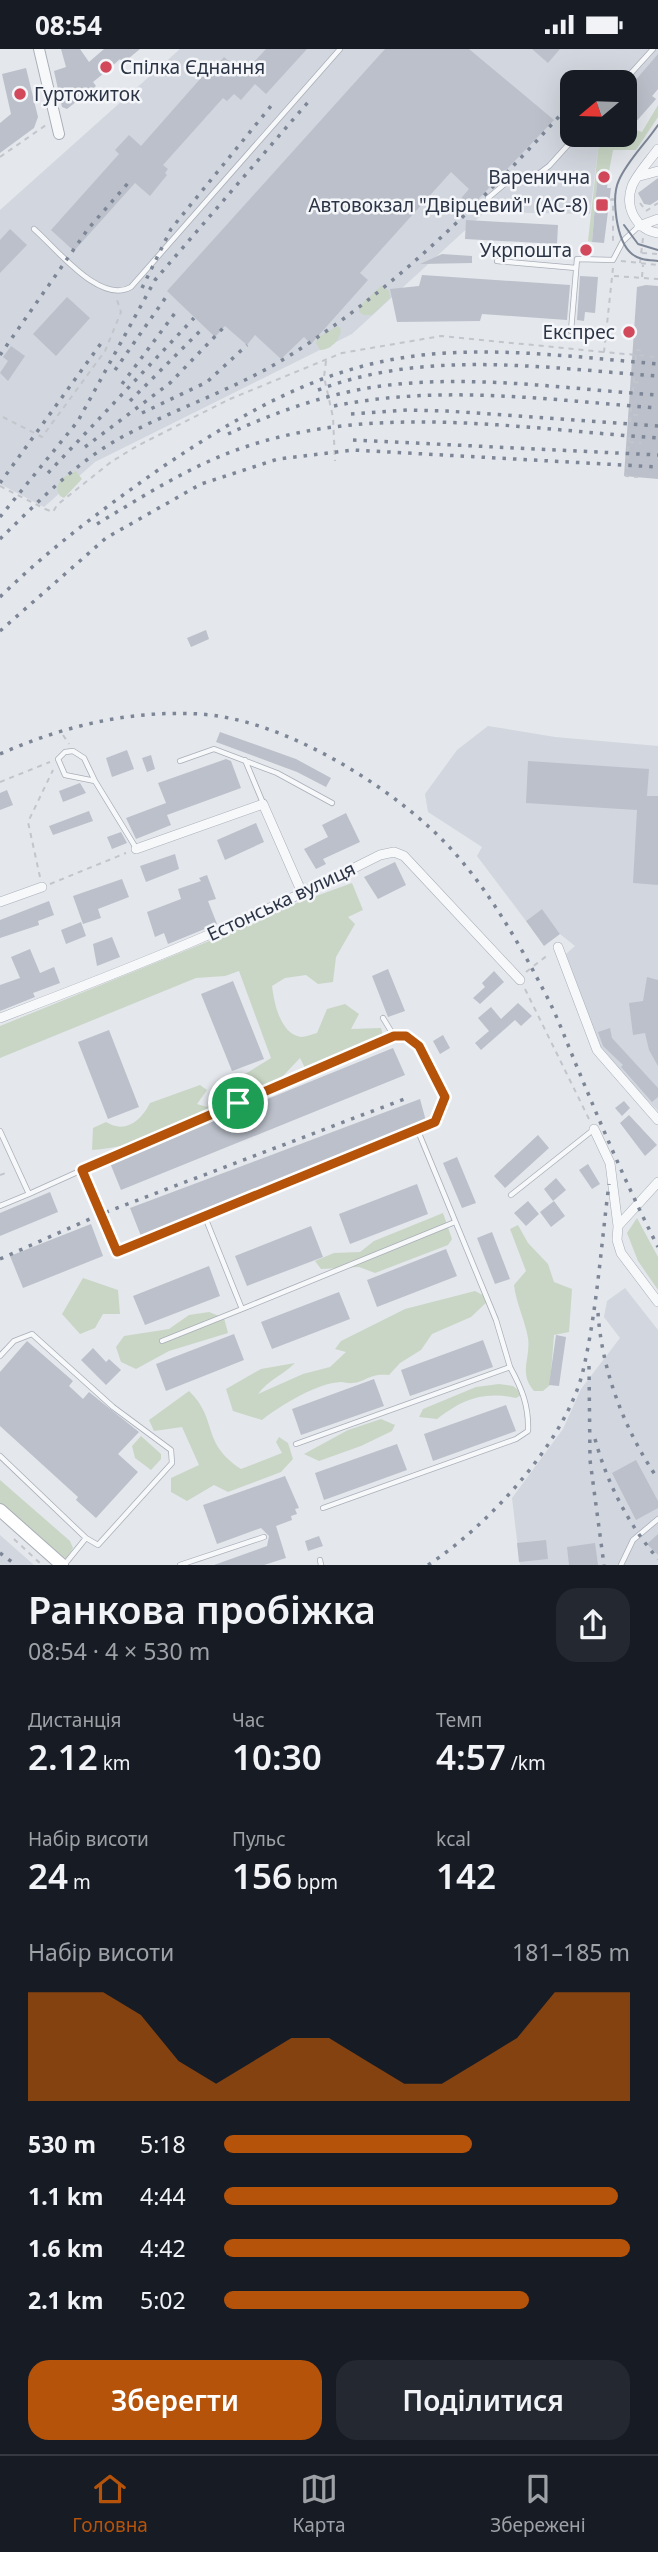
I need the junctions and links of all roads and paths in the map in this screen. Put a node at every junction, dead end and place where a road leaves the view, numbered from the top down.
1 (39, 49) edge
2 (340, 49) edge
3 (653, 49) edge
4 (634, 70) edge
5 (47, 124) dead end
6 (59, 134) dead end
7 (565, 147) edge
8 (656, 153) edge
9 (0, 157) edge
10 (655, 170) edge
11 (639, 176) junction
12 (488, 198) dead end
13 (610, 199) dead end
14 (639, 202) dead end
15 (658, 203) edge
16 (658, 221) edge
17 (639, 226) junction
18 (34, 229) dead end
19 (658, 233) edge
20 (649, 239) dead end
21 (640, 253) junction
22 (658, 254) edge
23 (613, 260) junction
24 (497, 261) dead end
25 (641, 264) junction
26 (658, 265) edge
27 (576, 268) junction
28 (642, 278) junction
29 (658, 279) edge
30 (114, 293) junction
31 (571, 331) dead end
32 (644, 351) dead end
33 (604, 352) junction
34 (636, 356) junction
35 (658, 357) edge
36 (326, 360) junction
37 (636, 360) dead end
38 (634, 377) dead end
39 (633, 382) junction
40 (644, 383) dead end
41 (633, 391) dead end
42 (631, 407) dead end
43 (631, 414) junction
44 (642, 415) dead end
45 (3, 417) dead end
46 (630, 422) dead end
47 (629, 437) dead end
48 (629, 442) junction
49 (641, 443) dead end
50 (335, 461) dead end
51 (638, 477) dead end
52 (0, 486) edge
53 (58, 759) junction
54 (245, 760) junction
55 (180, 761) dead end
56 (95, 781) junction
57 (0, 782) edge
58 (263, 803) junction
59 (332, 803) dead end
60 (136, 849) junction
61 (42, 887) junction
62 (303, 895) junction
63 (0, 902) edge
64 (558, 947) joint
65 (520, 980) junction
66 (0, 1018) edge
67 (383, 1018) dead end
68 (394, 1036) junction
69 (658, 1120) edge
70 (594, 1129) junction
71 (0, 1131) edge
72 (418, 1131) junction
73 (17, 1168) junction
74 (82, 1170) junction
75 (0, 1175) edge
76 (658, 1182) edge
77 (29, 1195) junction
78 (511, 1195) dead end
79 (0, 1206) edge
80 (205, 1217) junction
81 (455, 1222) junction
82 (618, 1226) junction
83 (658, 1302) edge
84 (242, 1309) junction
85 (162, 1341) dead end
86 (0, 1356) edge
87 (510, 1367) junction
88 (296, 1444) dead end
89 (0, 1456) edge
90 (323, 1508) dead end
91 (0, 1510) edge
92 (658, 1519) edge
93 (8, 1535) dead end
94 (264, 1537) dead end
95 (86, 1538) junction
96 (42, 1565) edge
97 (63, 1565) edge
98 (180, 1565) edge
99 (621, 1565) edge

1 - 6 street
2 - 30 lane
3 - 4 lane
5 - 9 path
7 - 12 lane
8 - 11 street
10 - 11 street
11 - 17 street
13 - 23 path
14 - 15 path
16 - 17 street
17 - 19 street
17 - 23 lane
18 - 30 lane
20 - 21 path
21 - 22 path
21 - 25 path
23 - 25 path
23 - 27 lane
24 - 27 lane
25 - 26 path
25 - 28 path
27 - 31 lane
28 - 29 path
28 - 33 path
30 - 45 path
32 - 34 path
33 - 34 path
33 - 36 path
34 - 35 path
34 - 37 path
36 - 50 path
36 - 52 path, bridge
38 - 39 path
39 - 40 path
39 - 41 path
42 - 43 path
43 - 44 path
43 - 46 path
47 - 48 path
48 - 49 path
48 - 51 path
53 - 56 lane
53 - 56 lane
53 - 57 path
53 - 61 path
54 - 55 lane
54 - 58 lane
54 - 59 lane
56 - 60 lane
58 - 60 street
58 - 62 street
60 - 61 path
61 - 63 street
62 - 65 street, Естонська вулиця
62 - 66 street, Естонська вулиця
64 - 65 path
64 - 69 street
65 - 70 path
67 - 68 lane
68 - 72 lane
68 - 74 lane
70 - 78 lane
70 - 82 street
71 - 73 lane
72 - 80 lane
72 - 81 lane
73 - 75 path
73 - 77 lane
74 - 77 lane
74 - 80 lane
76 - 82 street
77 - 79 lane
80 - 84 lane
81 - 84 lane
81 - 87 lane
82 - 83 street
84 - 85 lane
86 - 95 lane
87 - 88 lane
87 - 90 lane
89 - 95 lane
91 - 97 main road
92 - 99 lane
93 - 96 path
94 - 98 lane
95 - 97 lane

